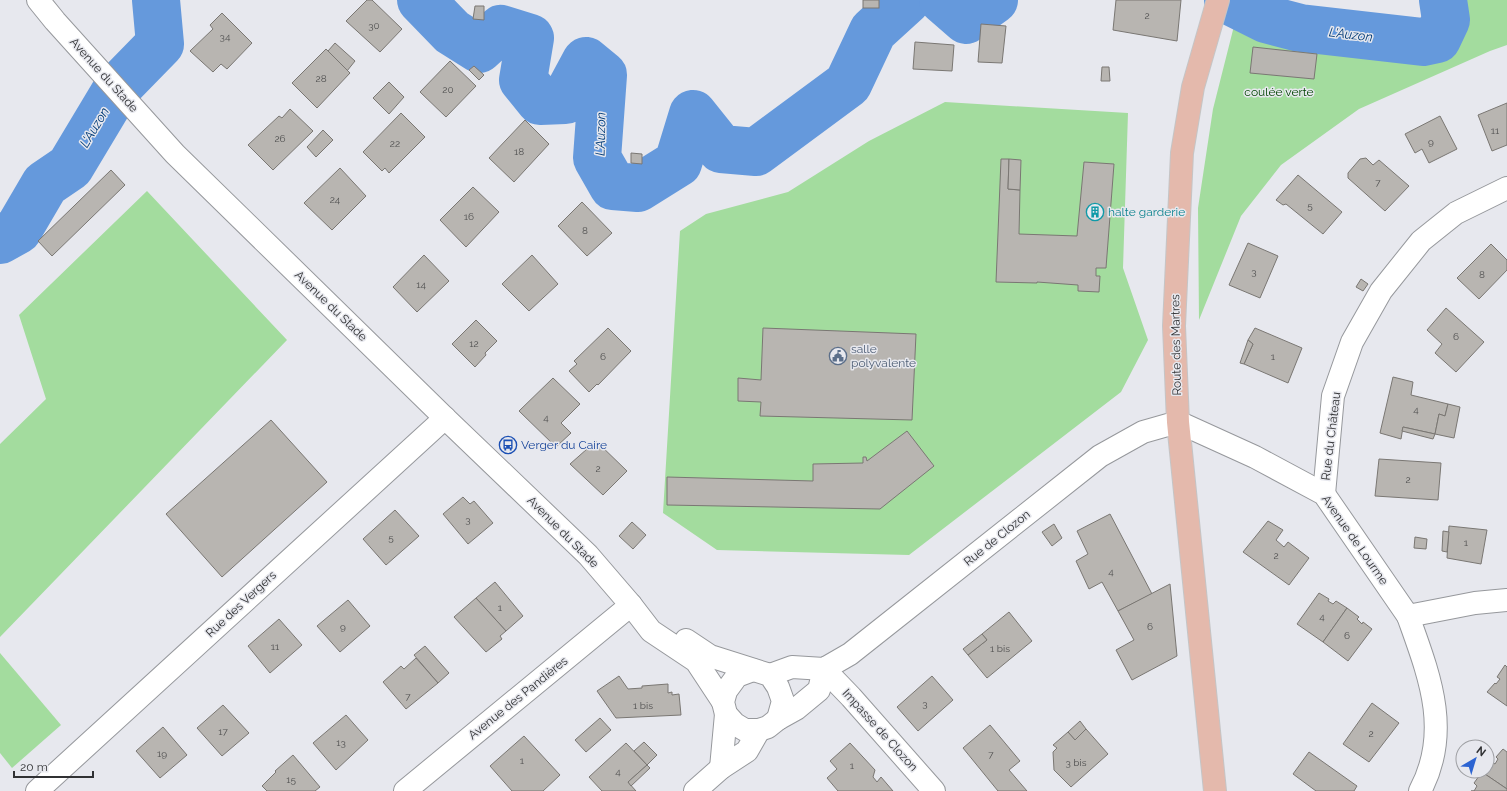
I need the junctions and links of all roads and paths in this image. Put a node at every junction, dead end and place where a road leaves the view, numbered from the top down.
1 (38, 0) edge
2 (1218, 0) edge
3 (1507, 188) edge
4 (444, 418) junction
5 (1178, 422) junction
6 (1324, 494) junction
7 (1507, 600) edge
8 (631, 605) junction
9 (1408, 616) junction
10 (824, 669) junction
11 (761, 673) junction
12 (725, 708) junction
13 (778, 719) junction
14 (759, 730) junction
15 (722, 768) junction
16 (37, 791) edge
17 (405, 791) edge
18 (694, 791) edge
19 (934, 791) edge
20 (1215, 791) edge
21 (1420, 791) edge

1 - 4 street, Avenue du Stade
2 - 5 main road, Route des Martres
3 - 6 street, Rue du Château
4 - 8 street, Avenue du Stade
4 - 16 street, Rue des Vergers
5 - 6 street, Avenue de Lourme
5 - 10 street, Rue de Clozon
5 - 20 main road, Route des Martres
6 - 9 street, Avenue de Lourme
7 - 9 street
8 - 11 street, Avenue du Stade
8 - 12 street, Avenue du Stade
8 - 17 street, Avenue des Pandières
9 - 21 street, Avenue de Lourme
10 - 11 street
10 - 13 street
10 - 19 street, Impasse de Clozon
11 - 12 street
11 - 13 street
12 - 14 street
12 - 15 street
13 - 14 street
14 - 15 street
15 - 18 street

